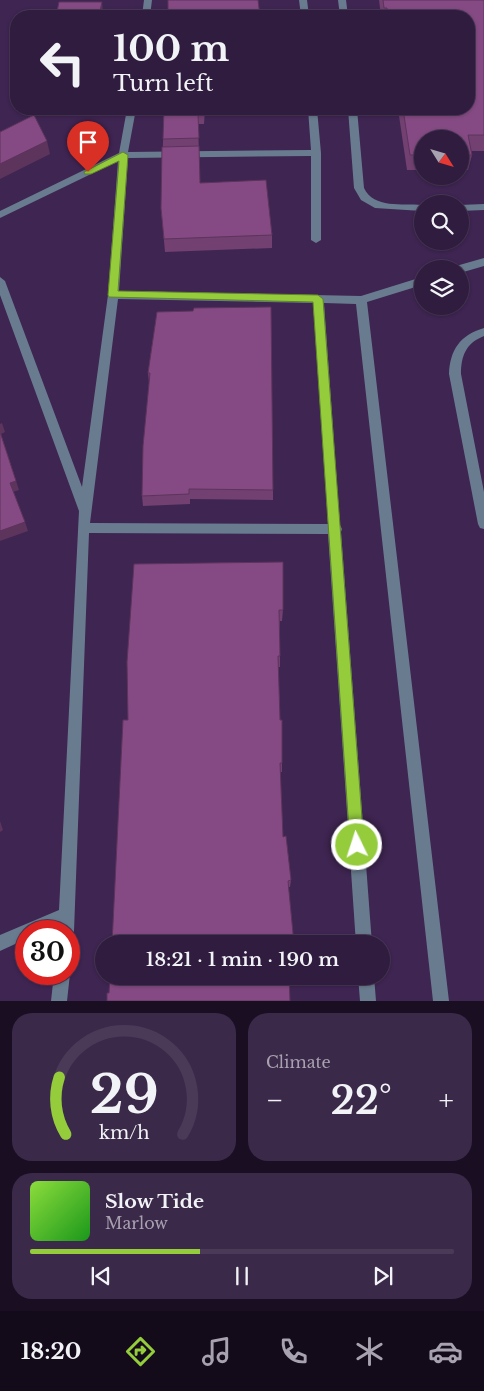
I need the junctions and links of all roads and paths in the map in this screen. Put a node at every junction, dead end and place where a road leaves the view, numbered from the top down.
1 (130, 115) edge
2 (313, 115) edge
3 (353, 115) edge
4 (316, 153) junction
5 (123, 155) junction
6 (414, 207) edge
7 (484, 207) edge
8 (469, 208) edge
9 (0, 215) edge
10 (316, 240) dead end
11 (484, 262) edge
12 (469, 266) edge
13 (0, 281) edge
14 (414, 283) edge
15 (113, 295) junction
16 (318, 299) junction
17 (361, 300) junction
18 (484, 332) edge
19 (85, 512) junction
20 (484, 524) edge
21 (83, 528) junction
22 (336, 529) junction
23 (68, 914) junction
24 (53, 920) edge
25 (67, 920) edge
26 (363, 935) edge
27 (15, 936) edge
28 (0, 942) edge
29 (61, 985) edge
30 (367, 985) edge
31 (59, 1001) edge
32 (368, 1001) edge
33 (441, 1001) edge

1 - 5 street
2 - 4 street
3 - 6 street
4 - 5 street
4 - 10 street
5 - 9 street
5 - 15 street
7 - 8 street
11 - 12 street
13 - 19 street
14 - 17 street
15 - 16 street
15 - 19 street
16 - 17 street
16 - 22 street
17 - 33 street
18 - 20 street
19 - 21 street
21 - 22 street
21 - 23 street
22 - 26 street
23 - 24 street
23 - 25 street
27 - 28 street
29 - 31 street
30 - 32 street

